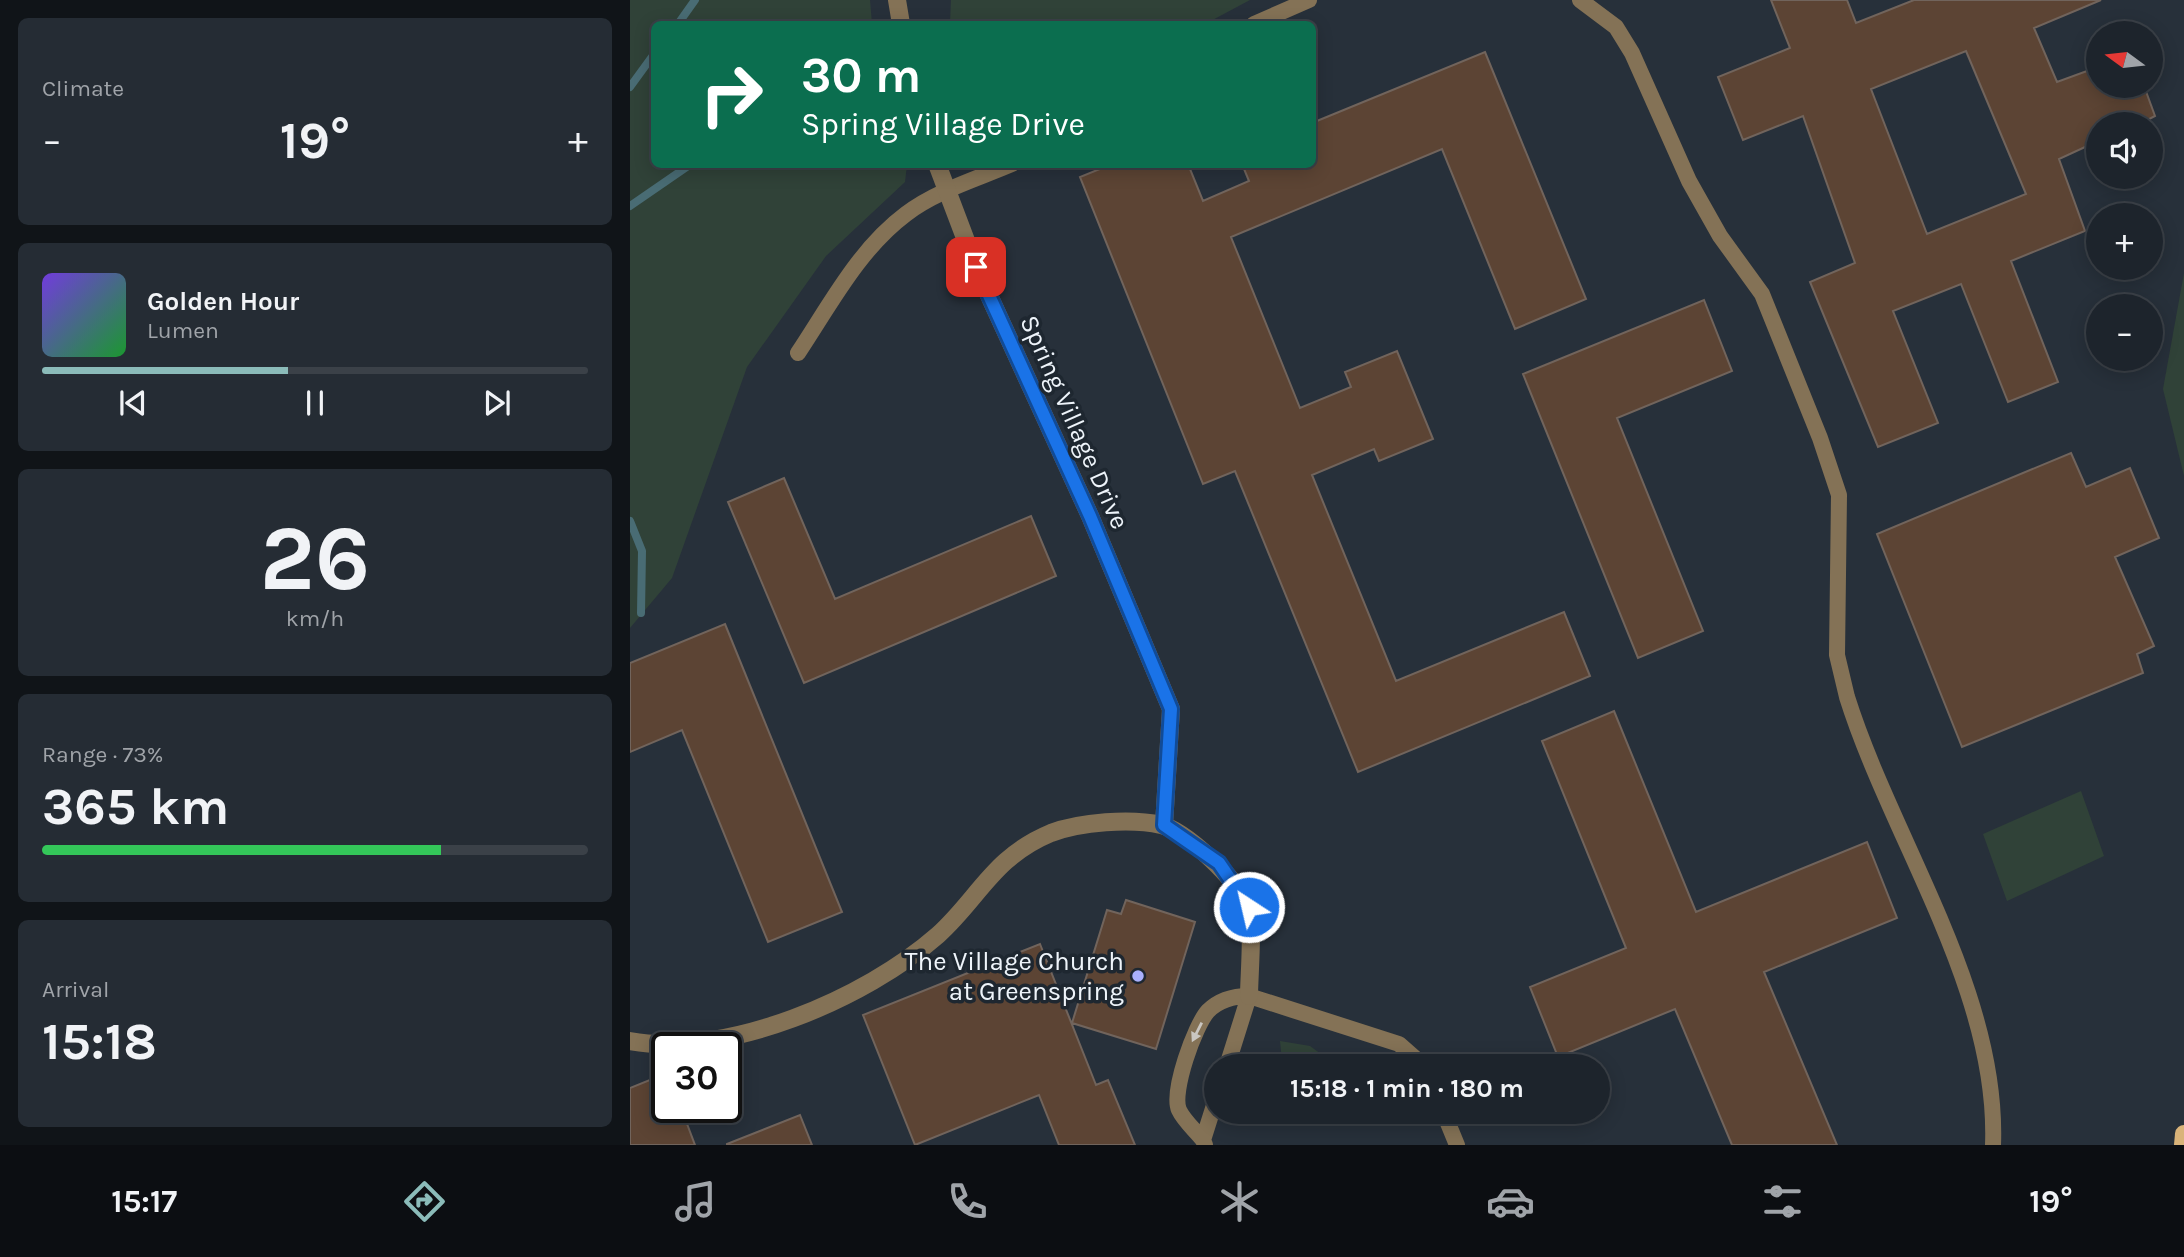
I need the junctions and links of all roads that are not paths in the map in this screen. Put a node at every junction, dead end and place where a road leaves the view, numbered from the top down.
1 (897, 0) edge
2 (1310, 0) edge
3 (1580, 0) edge
4 (900, 21) edge
5 (1261, 21) edge
6 (938, 168) edge
7 (1002, 168) edge
8 (947, 191) junction
9 (798, 353) dead end
10 (1164, 825) junction
11 (1249, 996) junction
12 (630, 1041) edge
13 (1231, 1054) edge
14 (1410, 1054) edge
15 (1209, 1124) edge
16 (1448, 1124) edge
17 (2184, 1134) edge
18 (1204, 1143) edge
19 (1457, 1145) edge
20 (1993, 1145) edge
21 (2183, 1145) edge

1 - 4 street
2 - 5 lane
3 - 20 lane
6 - 8 street, Spring Village Drive
7 - 8 lane
8 - 9 lane
8 - 10 street, Spring Village Drive
10 - 11 street
10 - 12 street
11 - 13 lane
11 - 14 lane
11 -> 18 lane
15 - 18 lane
16 - 19 lane
17 - 21 main road

